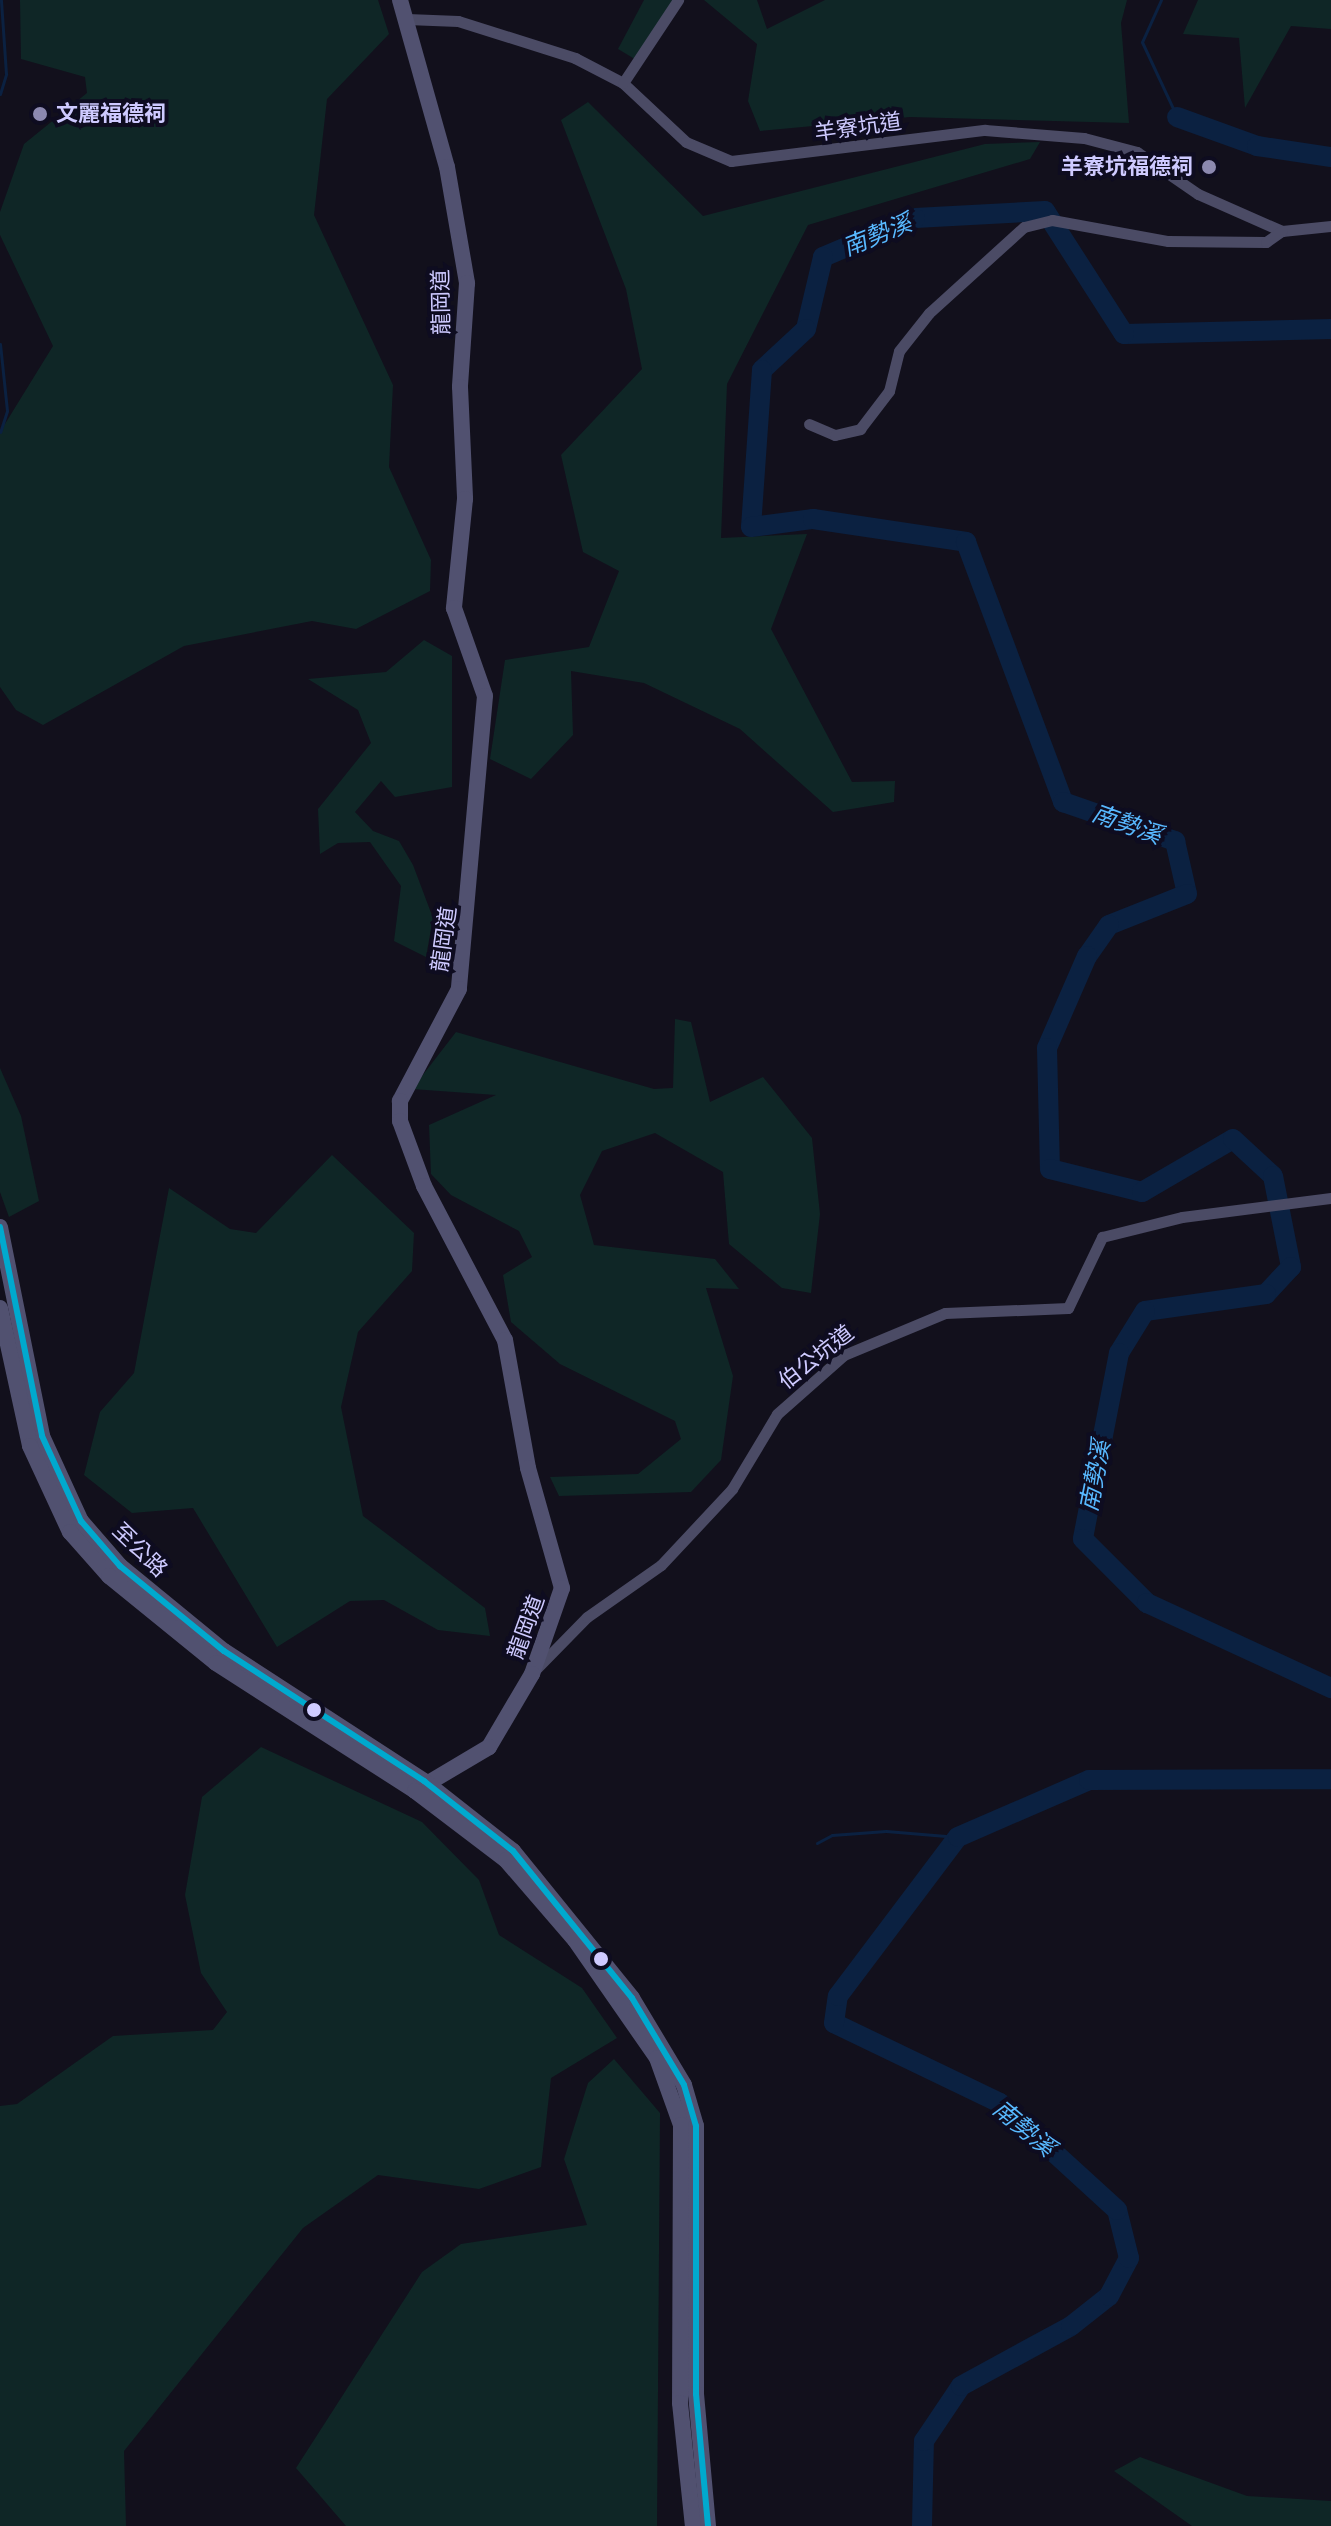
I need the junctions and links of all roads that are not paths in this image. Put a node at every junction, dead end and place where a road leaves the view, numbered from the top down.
1 (400, 0) edge
2 (678, 0) edge
3 (407, 19) junction
4 (623, 83) junction
5 (1331, 226) edge
6 (1282, 231) junction
7 (809, 424) dead end
8 (1331, 1198) edge
9 (0, 1227) edge
10 (5, 1308) edge
11 (532, 1674) junction
12 (420, 1786) junction
13 (693, 2526) edge
14 (708, 2526) edge

1 - 3 street, 龍岡道
2 - 4 street
3 - 4 street, 羊寮坑道
3 - 11 street, 龍岡道
4 - 6 street, 羊寮坑道
5 - 6 street, 羊寮坑道
6 - 7 street
8 - 11 street, 伯公坑道
9 - 10 street, 至公路
10 - 12 street, 至公路
11 - 12 street, 龍岡道
12 - 13 street
12 - 14 street

